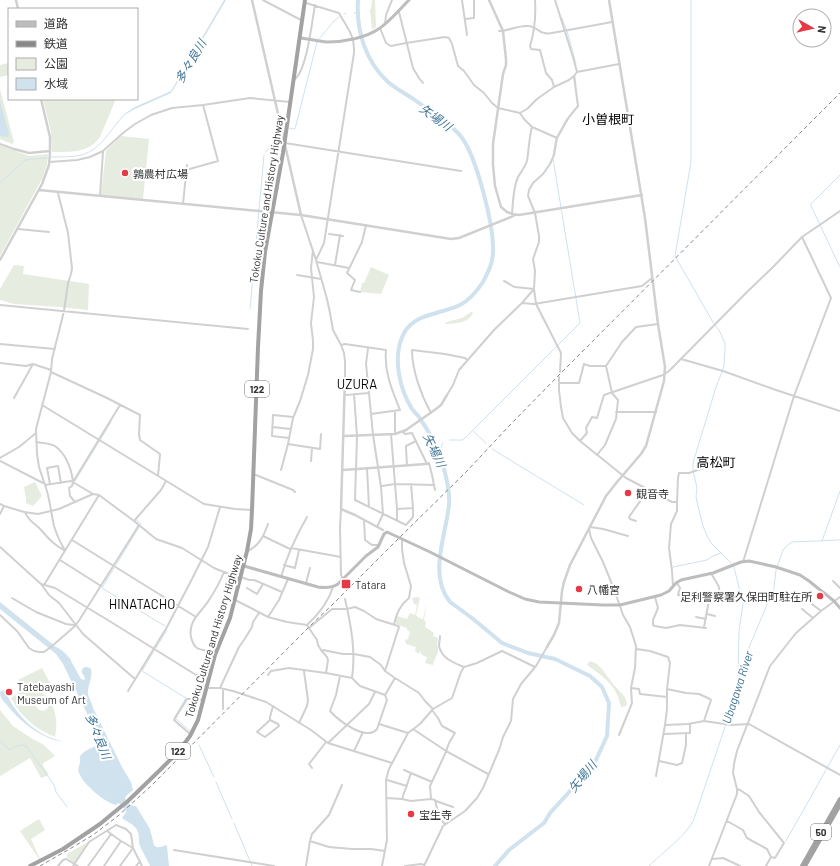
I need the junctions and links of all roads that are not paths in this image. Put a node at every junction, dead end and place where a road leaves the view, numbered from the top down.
1 (252, 0) edge
2 (263, 0) edge
3 (392, 0) edge
4 (409, 0) edge
5 (462, 0) edge
6 (474, 0) edge
7 (489, 0) edge
8 (535, 0) edge
9 (555, 0) edge
10 (608, 0) edge
11 (305, 1) edge
12 (314, 5) junction
13 (398, 11) junction
14 (465, 19) junction
15 (302, 20) junction
16 (612, 22) junction
17 (385, 24) junction
18 (535, 27) junction
19 (380, 28) junction
20 (565, 30) junction
21 (501, 31) junction
22 (467, 35) dead end
23 (300, 38) junction
24 (353, 38) junction
25 (309, 40) junction
26 (406, 43) junction
27 (619, 64) junction
28 (577, 72) junction
29 (574, 76) junction
30 (294, 81) junction
31 (423, 83) dead end
32 (554, 87) junction
33 (41, 100) edge
34 (275, 101) junction
35 (291, 102) junction
36 (203, 105) junction
37 (498, 108) junction
38 (520, 113) junction
39 (532, 127) junction
40 (557, 138) junction
41 (285, 143) junction
42 (0, 144) edge
43 (14, 149) joint
44 (103, 151) junction
45 (338, 152) junction
46 (50, 153) junction
47 (49, 162) junction
48 (187, 165) dead end
49 (186, 170) junction
50 (461, 171) dead end
51 (39, 190) junction
52 (58, 192) junction
53 (642, 195) junction
54 (100, 196) junction
55 (183, 204) junction
56 (840, 211) edge
57 (272, 212) junction
58 (535, 213) junction
59 (301, 215) junction
60 (513, 215) junction
61 (328, 219) junction
62 (366, 225) junction
63 (18, 229) junction
64 (49, 232) dead end
65 (329, 234) dead end
66 (340, 235) junction
67 (343, 236) dead end
68 (802, 237) junction
69 (313, 250) junction
70 (0, 260) edge
71 (317, 261) junction
72 (335, 265) junction
73 (349, 268) junction
74 (297, 275) dead end
75 (653, 277) junction
76 (312, 278) junction
77 (322, 279) junction
78 (504, 281) dead end
79 (534, 289) junction
80 (360, 292) dead end
81 (522, 303) junction
82 (536, 304) junction
83 (0, 305) edge
84 (64, 311) junction
85 (658, 324) junction
86 (248, 329) dead end
87 (0, 344) edge
88 (341, 345) junction
89 (368, 348) junction
90 (54, 349) junction
91 (681, 359) junction
92 (468, 360) junction
93 (0, 363) edge
94 (33, 364) junction
95 (606, 366) junction
96 (51, 371) junction
97 (560, 372) dead end
98 (665, 374) junction
99 (345, 377) joint
100 (559, 377) dead end
101 (559, 383) junction
102 (369, 393) junction
103 (612, 393) junction
104 (345, 394) junction
105 (354, 394) junction
106 (447, 395) joint
107 (794, 396) junction
108 (14, 398) dead end
109 (42, 405) junction
110 (120, 405) junction
111 (396, 411) junction
112 (840, 411) edge
113 (616, 412) junction
114 (656, 412) junction
115 (430, 413) junction
116 (371, 414) junction
117 (293, 417) junction
118 (272, 427) junction
119 (291, 429) junction
120 (36, 432) junction
121 (403, 432) junction
122 (322, 434) dead end
123 (391, 434) junction
124 (395, 434) junction
125 (373, 435) junction
126 (344, 436) junction
127 (358, 436) junction
128 (289, 438) junction
129 (99, 440) junction
130 (416, 441) junction
131 (580, 441) junction
132 (36, 442) junction
133 (288, 444) junction
134 (312, 448) junction
135 (598, 455) junction
136 (0, 459) edge
137 (311, 461) dead end
138 (427, 464) junction
139 (407, 465) junction
140 (394, 466) junction
141 (709, 466) dead end
142 (378, 467) junction
143 (367, 468) junction
144 (356, 469) junction
145 (281, 470) dead end
146 (343, 470) junction
147 (622, 475) junction
148 (158, 476) junction
149 (254, 476) junction
150 (166, 481) junction
151 (73, 482) junction
152 (61, 483) junction
153 (44, 484) junction
154 (50, 484) junction
155 (395, 484) junction
156 (411, 484) junction
157 (434, 485) junction
158 (381, 486) junction
159 (435, 490) dead end
160 (648, 490) junction
161 (295, 492) dead end
162 (93, 494) junction
163 (99, 495) junction
164 (76, 502) junction
165 (677, 502) junction
166 (0, 504) edge
167 (4, 506) junction
168 (220, 507) junction
169 (370, 507) junction
170 (413, 508) junction
171 (341, 509) junction
172 (397, 509) junction
173 (252, 510) junction
174 (51, 511) junction
175 (24, 512) junction
176 (0, 514) edge
177 (383, 514) junction
178 (307, 517) dead end
179 (364, 520) junction
180 (134, 521) junction
181 (398, 521) junction
182 (636, 522) dead end
183 (268, 524) dead end
184 (139, 525) junction
185 (377, 527) junction
186 (589, 528) junction
187 (383, 530) dead end
188 (263, 536) junction
189 (628, 536) dead end
190 (402, 539) junction
191 (72, 540) junction
192 (379, 546) junction
193 (0, 547) edge
194 (291, 549) junction
195 (299, 550) junction
196 (65, 551) junction
197 (247, 551) junction
198 (341, 557) junction
199 (60, 560) junction
200 (201, 560) junction
201 (743, 562) junction
202 (284, 565) junction
203 (114, 566) junction
204 (244, 566) junction
205 (310, 568) dead end
206 (224, 572) junction
207 (710, 573) junction
208 (281, 577) junction
209 (241, 578) junction
210 (288, 578) junction
211 (343, 579) junction
212 (833, 581) dead end
213 (306, 583) junction
214 (677, 583) junction
215 (263, 584) junction
216 (42, 585) junction
217 (101, 586) junction
218 (333, 586) junction
219 (674, 586) junction
220 (247, 588) dead end
221 (840, 588) edge
222 (282, 592) junction
223 (655, 597) junction
224 (840, 597) edge
225 (12, 598) dead end
226 (696, 598) dead end
227 (345, 599) dead end
228 (235, 600) junction
229 (834, 601) junction
230 (560, 604) junction
231 (812, 604) dead end
232 (620, 605) junction
233 (178, 606) junction
234 (88, 608) junction
235 (840, 608) edge
236 (347, 609) junction
237 (802, 609) dead end
238 (821, 611) junction
239 (259, 613) junction
240 (706, 614) junction
241 (0, 615) edge
242 (715, 616) dead end
243 (196, 617) junction
244 (268, 617) junction
245 (696, 617) dead end
246 (813, 618) junction
247 (706, 619) junction
248 (394, 624) junction
249 (75, 625) junction
250 (307, 625) junction
251 (309, 628) junction
252 (440, 636) dead end
253 (547, 647) joint
254 (154, 649) junction
255 (636, 649) junction
256 (321, 650) junction
257 (216, 653) junction
258 (354, 654) junction
259 (464, 667) junction
260 (536, 667) junction
261 (304, 671) junction
262 (385, 671) junction
263 (326, 673) junction
264 (268, 675) dead end
265 (340, 676) junction
266 (352, 678) junction
267 (395, 678) junction
268 (136, 679) junction
269 (208, 680) junction
270 (207, 688) junction
271 (221, 688) junction
272 (631, 688) junction
273 (667, 689) junction
274 (128, 691) dead end
275 (375, 692) junction
276 (385, 695) junction
277 (667, 698) junction
278 (204, 700) junction
279 (273, 706) junction
280 (223, 709) dead end
281 (433, 709) junction
282 (270, 720) junction
283 (704, 721) junction
284 (299, 723) junction
285 (378, 724) junction
286 (690, 724) junction
287 (749, 724) junction
288 (348, 725) junction
289 (666, 725) junction
290 (413, 729) junction
291 (364, 732) junction
292 (408, 733) junction
293 (686, 733) junction
294 (664, 734) junction
295 (191, 735) junction
296 (619, 735) dead end
297 (327, 742) junction
298 (354, 751) junction
299 (446, 751) junction
300 (659, 761) junction
301 (392, 763) junction
302 (312, 768) dead end
303 (404, 770) dead end
304 (411, 773) junction
305 (488, 774) junction
306 (840, 775) edge
307 (656, 776) dead end
308 (386, 780) junction
309 (432, 782) junction
310 (342, 785) dead end
311 (407, 786) junction
312 (737, 789) junction
313 (387, 798) junction
314 (402, 799) junction
315 (431, 799) junction
316 (840, 799) edge
317 (435, 801) junction
318 (840, 805) edge
319 (453, 807) dead end
320 (727, 821) junction
321 (445, 824) junction
322 (107, 831) junction
323 (110, 834) junction
324 (121, 841) junction
325 (310, 841) junction
326 (132, 848) junction
327 (174, 850) dead end
328 (385, 851) junction
329 (771, 857) junction
330 (712, 859) junction
331 (140, 861) junction
332 (74, 865) edge
333 (424, 865) edge
334 (30, 866) edge
335 (58, 866) edge
336 (78, 866) edge
337 (88, 866) edge
338 (104, 866) edge
339 (120, 866) edge
340 (136, 866) edge
341 (142, 866) edge
342 (274, 866) edge
343 (306, 866) edge
344 (382, 866) edge
345 (405, 866) edge
346 (709, 866) edge
347 (740, 866) edge
348 (766, 866) edge
349 (800, 866) edge
350 (807, 866) edge

1 - 34 street
2 - 15 street
3 - 17 street
4 - 13 main road
5 - 14 street
6 - 14 street
7 - 21 street
8 - 18 street
9 - 20 street
10 - 16 street
11 - 12 street
11 - 15 highway, Tokoku Culture and History Highway / 122
12 - 24 street
12 - 25 street
13 - 17 main road
13 - 26 street
14 - 22 street
15 - 23 highway, Tokoku Culture and History Highway / 122
16 - 20 street
16 - 27 street
17 - 19 main road
18 - 20 street
18 - 21 street
18 - 32 street
19 - 24 main road
19 - 26 street
20 - 28 street
21 - 37 street
23 - 25 main road
23 - 30 highway, Tokoku Culture and History Highway / 122
24 - 25 main road
24 - 45 street
25 - 30 street
26 - 31 street
26 - 37 street
27 - 28 street
27 - 53 street
28 - 29 street
29 - 32 street
29 - 40 street
30 - 35 highway, Tokoku Culture and History Highway / 122
32 - 38 street
33 - 46 street
34 - 35 street
34 - 36 street
34 - 41 street
35 - 41 highway, Tokoku Culture and History Highway / 122
36 - 44 street
36 - 49 street
37 - 38 street
37 - 60 street
38 - 39 street
39 - 40 street
39 - 60 street
40 - 58 street
41 - 45 street
41 - 57 highway, Tokoku Culture and History Highway / 122
41 - 59 street
42 - 43 street
43 - 46 street
44 - 47 street
44 - 54 street
45 - 50 street
45 - 61 street
46 - 47 street
47 - 51 street
48 - 49 street
49 - 55 street
51 - 52 street
51 - 63 street
52 - 54 street
52 - 84 street
53 - 58 street
53 - 75 street
54 - 55 street
55 - 57 street
56 - 68 street
57 - 59 street
57 - 149 highway, Tokoku Culture and History Highway / 122
58 - 60 street
58 - 79 street
59 - 61 street
59 - 69 street
60 - 62 street
61 - 62 street
61 - 71 street
62 - 73 street
63 - 64 street
63 - 70 street
65 - 66 street
66 - 67 street
66 - 72 street
68 - 91 street
68 - 107 street
69 - 71 street
69 - 76 street
71 - 72 street
71 - 77 street
72 - 73 street
73 - 80 street
74 - 76 street
75 - 82 street
75 - 85 street
76 - 77 street
76 - 117 street
77 - 88 street
78 - 79 street
79 - 81 street
79 - 82 street
81 - 82 street
81 - 92 street
82 - 97 street
83 - 84 street
84 - 86 street
84 - 90 street
85 - 95 street
85 - 98 street
87 - 90 street
88 - 89 street
88 - 99 street
89 - 102 street
89 - 111 street
90 - 96 street
91 - 98 street
91 - 107 street
92 - 106 street
92 - 115 street
93 - 94 street
94 - 96 street
94 - 108 street
95 - 101 street
95 - 103 street
96 - 109 street
96 - 110 street
98 - 103 street
98 - 114 street
99 - 104 street
100 - 101 street
101 - 131 street
102 - 105 street
102 - 116 street
103 - 113 street
103 - 131 street
104 - 105 street
104 - 126 street
105 - 127 street
106 - 115 street
107 - 112 street
107 - 201 street
109 - 120 street
109 - 129 street
110 - 129 street
110 - 148 street
111 - 116 street
111 - 124 street
113 - 114 street
113 - 135 street
114 - 147 street
115 - 121 street
116 - 125 street
117 - 118 street
117 - 119 street
118 - 119 street
118 - 128 street
119 - 128 street
120 - 132 street
120 - 136 street
121 - 124 street
121 - 130 street
122 - 134 street
123 - 124 street
123 - 125 street
123 - 140 street
125 - 127 street
125 - 142 street
126 - 127 street
126 - 146 street
127 - 144 street
128 - 133 street
129 - 148 street
129 - 151 street
130 - 138 street
130 - 139 street
131 - 135 street
132 - 151 street
132 - 153 street
133 - 134 street
133 - 145 street
134 - 137 street
135 - 147 street
136 - 153 street
138 - 139 street
138 - 157 street
139 - 140 street
140 - 142 street
140 - 155 street
141 - 165 street
142 - 143 street
142 - 158 street
143 - 144 street
143 - 169 street
144 - 146 street
144 - 169 street
146 - 171 street
147 - 160 street
147 - 186 street
148 - 150 street
149 - 161 street
149 - 173 highway, Tokoku Culture and History Highway / 122
150 - 168 street
150 - 180 street
151 - 152 street
151 - 162 street
151 - 164 street
152 - 154 street
152 - 154 street
153 - 154 street
153 - 174 street
155 - 156 street
155 - 158 street
155 - 172 street
156 - 157 street
156 - 170 street
157 - 159 street
158 - 177 street
160 - 165 street
160 - 182 street
162 - 163 street
162 - 164 street
163 - 180 street
163 - 191 street
164 - 174 street
165 - 219 street
166 - 167 street
167 - 175 street
167 - 176 street
168 - 173 street
168 - 200 street
169 - 177 street
170 - 172 street
170 - 181 street
171 - 179 street
171 - 198 street
172 - 181 street
173 - 197 highway, Tokoku Culture and History Highway / 122
174 - 175 street
174 - 196 street
175 - 196 street
177 - 181 street
177 - 185 street
178 - 194 street
179 - 185 street
179 - 192 street
180 - 184 street
183 - 188 street
184 - 200 street
184 - 203 street
185 - 187 street
186 - 189 street
186 - 230 street
186 - 232 street
188 - 194 street
188 - 197 street
190 - 192 main road
190 - 230 main road
190 - 248 street
191 - 196 street
191 - 203 street
192 - 211 main road
193 - 216 street
194 - 195 street
194 - 202 street
195 - 198 street
195 - 202 street
196 - 199 street
197 - 204 highway, Tokoku Culture and History Highway / 122
198 - 211 street
199 - 216 street
199 - 217 street
200 - 206 street
200 - 233 street
201 - 207 main road
201 - 229 main road
202 - 208 street
203 - 217 street
203 - 233 street
204 - 208 main road
204 - 209 highway, Tokoku Culture and History Highway / 122
205 - 213 street
206 - 209 street
206 - 243 street
207 - 214 main road
207 - 240 street
208 - 210 main road
209 - 215 street
209 - 228 highway, Tokoku Culture and History Highway / 122
210 - 213 main road
210 - 222 street
211 - 218 main road
212 - 221 street
213 - 218 main road
214 - 219 main road
214 - 226 street
215 - 220 street
215 - 222 street
216 - 234 street
216 - 249 street
217 - 234 street
218 - 250 street
219 - 223 main road
222 - 244 street
223 - 232 main road
223 - 247 street
224 - 229 street
225 - 249 street
227 - 236 street
228 - 239 street
228 - 257 highway, Tokoku Culture and History Highway / 122
229 - 235 main road
229 - 238 street
230 - 232 main road
230 - 253 street
231 - 238 street
232 - 255 street
233 - 243 street
233 - 254 street
234 - 249 street
234 - 254 street
236 - 248 street
236 - 251 street
236 - 258 street
237 - 246 street
238 - 246 street
239 - 244 street
239 - 271 street
240 - 242 street
240 - 247 street
241 - 249 street
243 - 257 street
244 - 250 street
245 - 247 street
246 - 287 street
248 - 262 street
249 - 268 street
250 - 251 street
251 - 256 street
252 - 259 street
253 - 260 street
254 - 268 street
254 - 269 street
255 - 272 street
255 - 273 street
256 - 258 street
256 - 263 street
257 - 269 highway, Tokoku Culture and History Highway / 122
258 - 262 street
258 - 266 street
259 - 260 street
259 - 281 street
260 - 305 street
261 - 263 street
261 - 264 street
261 - 284 street
262 - 267 street
263 - 265 street
265 - 266 street
265 - 288 street
266 - 275 street
267 - 276 street
267 - 281 street
268 - 274 street
269 - 270 highway, Tokoku Culture and History Highway / 122
270 - 271 street
270 - 278 highway, Tokoku Culture and History Highway / 122
271 - 279 street
271 - 280 street
272 - 277 street
272 - 296 street
273 - 277 street
273 - 283 street
275 - 276 street
275 - 288 street
276 - 285 street
277 - 289 street
278 - 295 highway, Tokoku Culture and History Highway / 122
278 - 295 street
279 - 282 street
279 - 284 street
281 - 290 street
281 - 299 street
282 - 282 street
283 - 286 street
283 - 287 street
284 - 297 street
285 - 291 street
285 - 292 street
286 - 289 street
286 - 293 street
287 - 306 street
287 - 312 street
288 - 291 street
288 - 297 street
289 - 294 street
290 - 292 street
290 - 299 street
291 - 298 street
292 - 301 street
293 - 294 street
293 - 300 street
294 - 300 street
295 - 334 highway, Tokoku Culture and History Highway / 122
297 - 298 street
297 - 302 street
298 - 301 street
299 - 305 street
299 - 309 street
300 - 307 street
301 - 308 street
303 - 304 street
304 - 309 street
304 - 311 street
305 - 321 street
308 - 311 street
308 - 313 street
309 - 315 street
310 - 325 street
311 - 314 street
312 - 320 street
312 - 329 street
313 - 314 street
313 - 328 street
314 - 315 street
315 - 317 street
316 - 349 highway, 50
317 - 319 street
317 - 321 street
318 - 350 highway, 50
320 - 329 street
320 - 330 street
321 - 333 street
322 - 323 street
322 - 326 street
322 - 332 street
323 - 324 street
323 - 337 street
324 - 326 street
324 - 338 street
325 - 328 street
325 - 343 street
326 - 331 street
326 - 339 street
327 - 342 street
328 - 344 street
329 - 348 street
330 - 346 street
330 - 347 street
331 - 340 street
331 - 341 street
332 - 335 street
332 - 336 street
333 - 345 street

